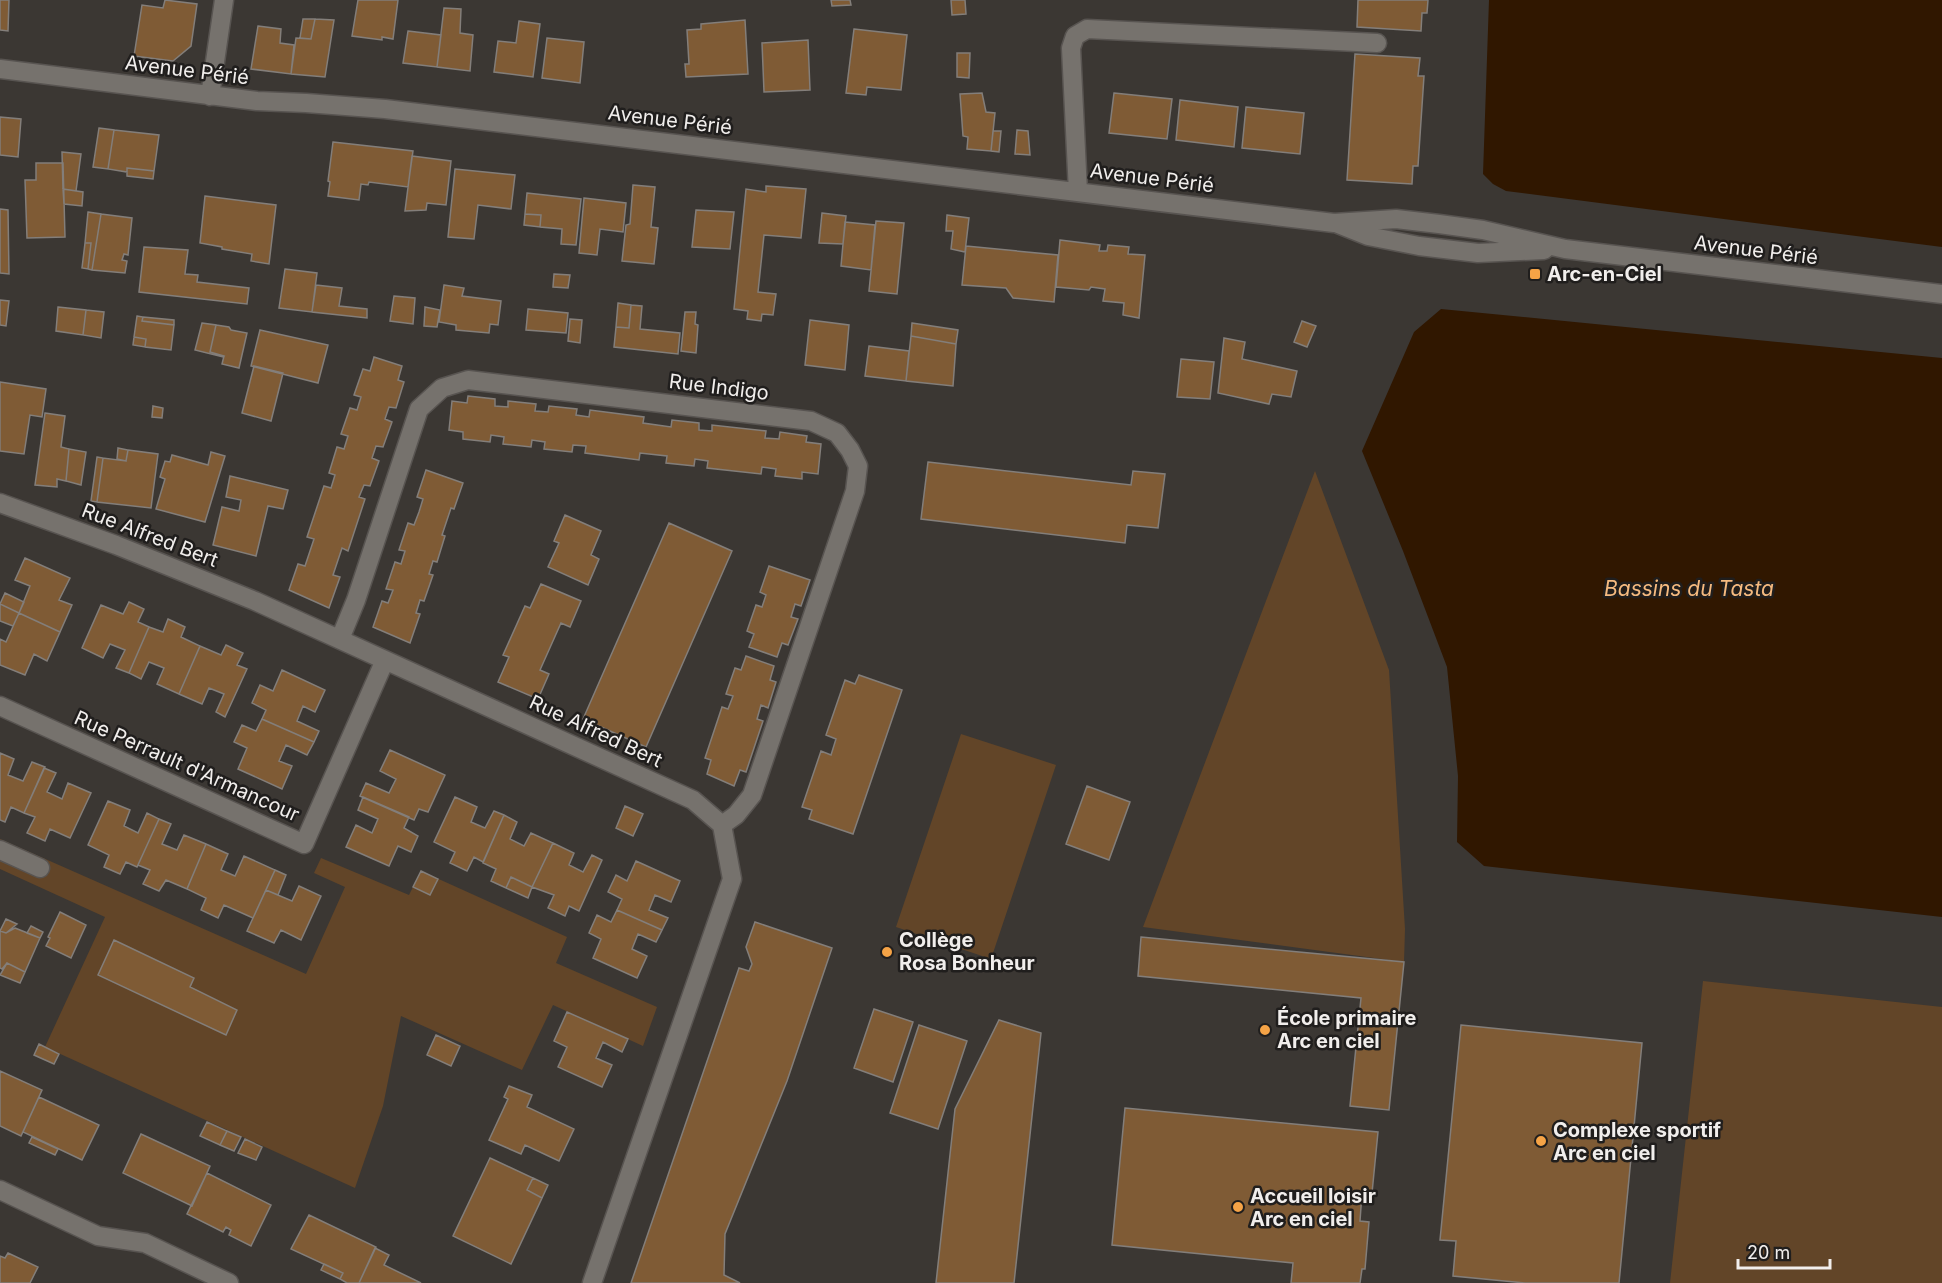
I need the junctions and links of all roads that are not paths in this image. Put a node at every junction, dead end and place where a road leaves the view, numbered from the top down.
1 (224, 0) edge
2 (1377, 43) dead end
3 (0, 69) edge
4 (210, 96) junction
5 (1078, 192) junction
6 (1334, 223) junction
7 (1565, 249) junction
8 (1942, 294) edge
9 (2, 509) edge
10 (340, 639) junction
11 (385, 660) junction
12 (0, 706) edge
13 (722, 825) junction
14 (0, 850) edge
15 (40, 868) dead end
16 (0, 1190) edge
17 (229, 1283) edge
18 (592, 1283) edge

1 - 4 street
2 - 5 street
3 - 4 street, Avenue Périé
4 - 5 street, Avenue Périé
5 - 6 street, Avenue Périé
6 - 7 street, Avenue Périé
6 - 7 street, Avenue Périé
7 - 8 street, Avenue Périé
9 - 10 street, Rue Alfred Bert
10 - 11 street, Rue Alfred Bert
10 - 13 street, Rue Indigo
11 - 12 street, Rue Perrault d'Armancour
11 - 13 street, Rue Alfred Bert
13 - 18 street
14 - 15 street
16 - 17 street

